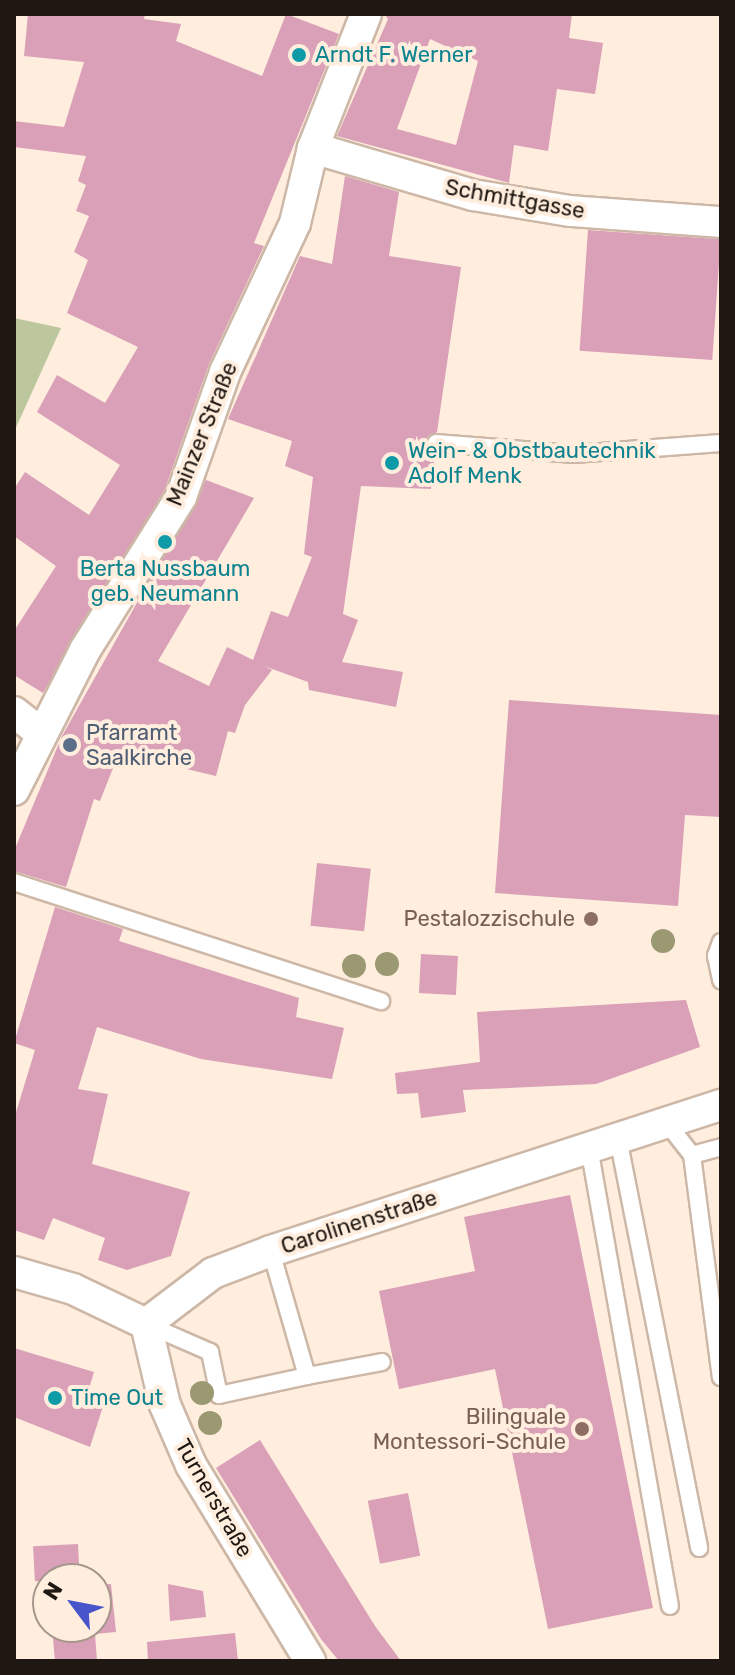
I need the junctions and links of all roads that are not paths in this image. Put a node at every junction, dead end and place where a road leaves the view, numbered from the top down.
1 (366, 14) edge
2 (313, 148) junction
3 (721, 222) edge
4 (436, 443) dead end
5 (721, 443) edge
6 (14, 712) edge
7 (40, 732) junction
8 (14, 790) edge
9 (14, 882) edge
10 (721, 942) edge
11 (721, 980) edge
12 (381, 1001) dead end
13 (721, 1105) edge
14 (667, 1123) junction
15 (618, 1138) junction
16 (589, 1147) junction
17 (721, 1147) edge
18 (692, 1155) junction
19 (271, 1251) junction
20 (14, 1272) edge
21 (146, 1324) junction
22 (382, 1362) dead end
23 (307, 1376) junction
24 (721, 1377) edge
25 (699, 1548) dead end
26 (670, 1606) dead end
27 (310, 1661) edge

1 - 2 street, Mainzer Straße
2 - 3 street, Schmittgasse
2 - 7 street, Mainzer Straße
4 - 5 lane
6 - 7 street
7 - 8 street, Mainzer Straße
9 - 12 lane
10 - 11 lane
13 - 14 street, Carolinenstraße
14 - 15 street, Carolinenstraße
14 - 18 lane
15 - 16 street, Carolinenstraße
15 - 25 lane
16 - 19 street, Carolinenstraße
16 - 26 lane
17 - 18 lane
18 - 24 lane
19 - 21 street, Carolinenstraße
19 - 23 lane
20 - 21 street
21 - 23 lane
21 - 27 street, Turnerstraße
22 - 23 lane

